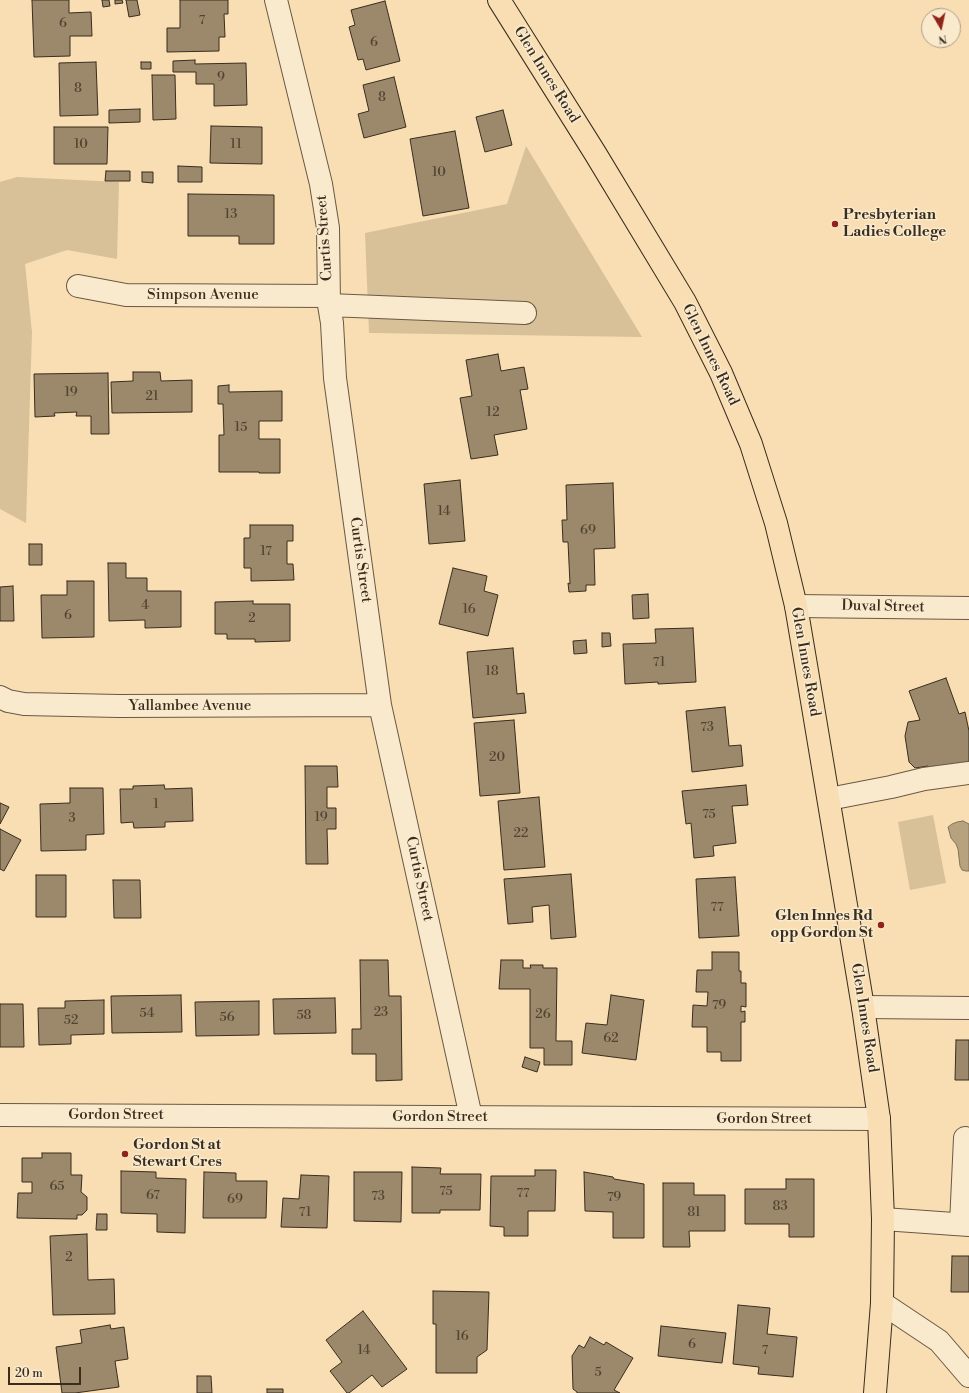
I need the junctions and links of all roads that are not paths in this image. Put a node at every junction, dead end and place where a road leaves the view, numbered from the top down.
1 (276, 0) edge
2 (499, 0) edge
3 (78, 286) dead end
4 (329, 301) junction
5 (525, 313) dead end
6 (796, 606) junction
7 (969, 608) edge
8 (0, 697) edge
9 (380, 705) junction
10 (969, 773) edge
11 (829, 799) junction
12 (863, 1007) junction
13 (969, 1008) edge
14 (0, 1115) edge
15 (471, 1117) junction
16 (879, 1119) junction
17 (969, 1139) edge
18 (884, 1219) junction
19 (965, 1225) edge
20 (882, 1303) junction
21 (969, 1376) edge
22 (875, 1393) edge

1 - 4 street, Curtis Street
2 - 6 main road, Glen Innes Road
3 - 4 street, Simpson Avenue
4 - 5 street, Simpson Avenue
4 - 9 street, Curtis Street
6 - 7 street, Duval Street
6 - 11 main road, Glen Innes Road
8 - 9 street, Yallambee Avenue
9 - 15 street, Curtis Street
10 - 11 street
11 - 12 main road, Glen Innes Road
12 - 13 street
12 - 16 main road, Glen Innes Road
14 - 15 street, Gordon Street
15 - 16 street, Gordon Street
16 - 18 main road, Glen Innes Road
17 - 19 street
18 - 19 street
18 - 20 main road, Glen Innes Road
20 - 21 street
20 - 22 main road, Glen Innes Road

